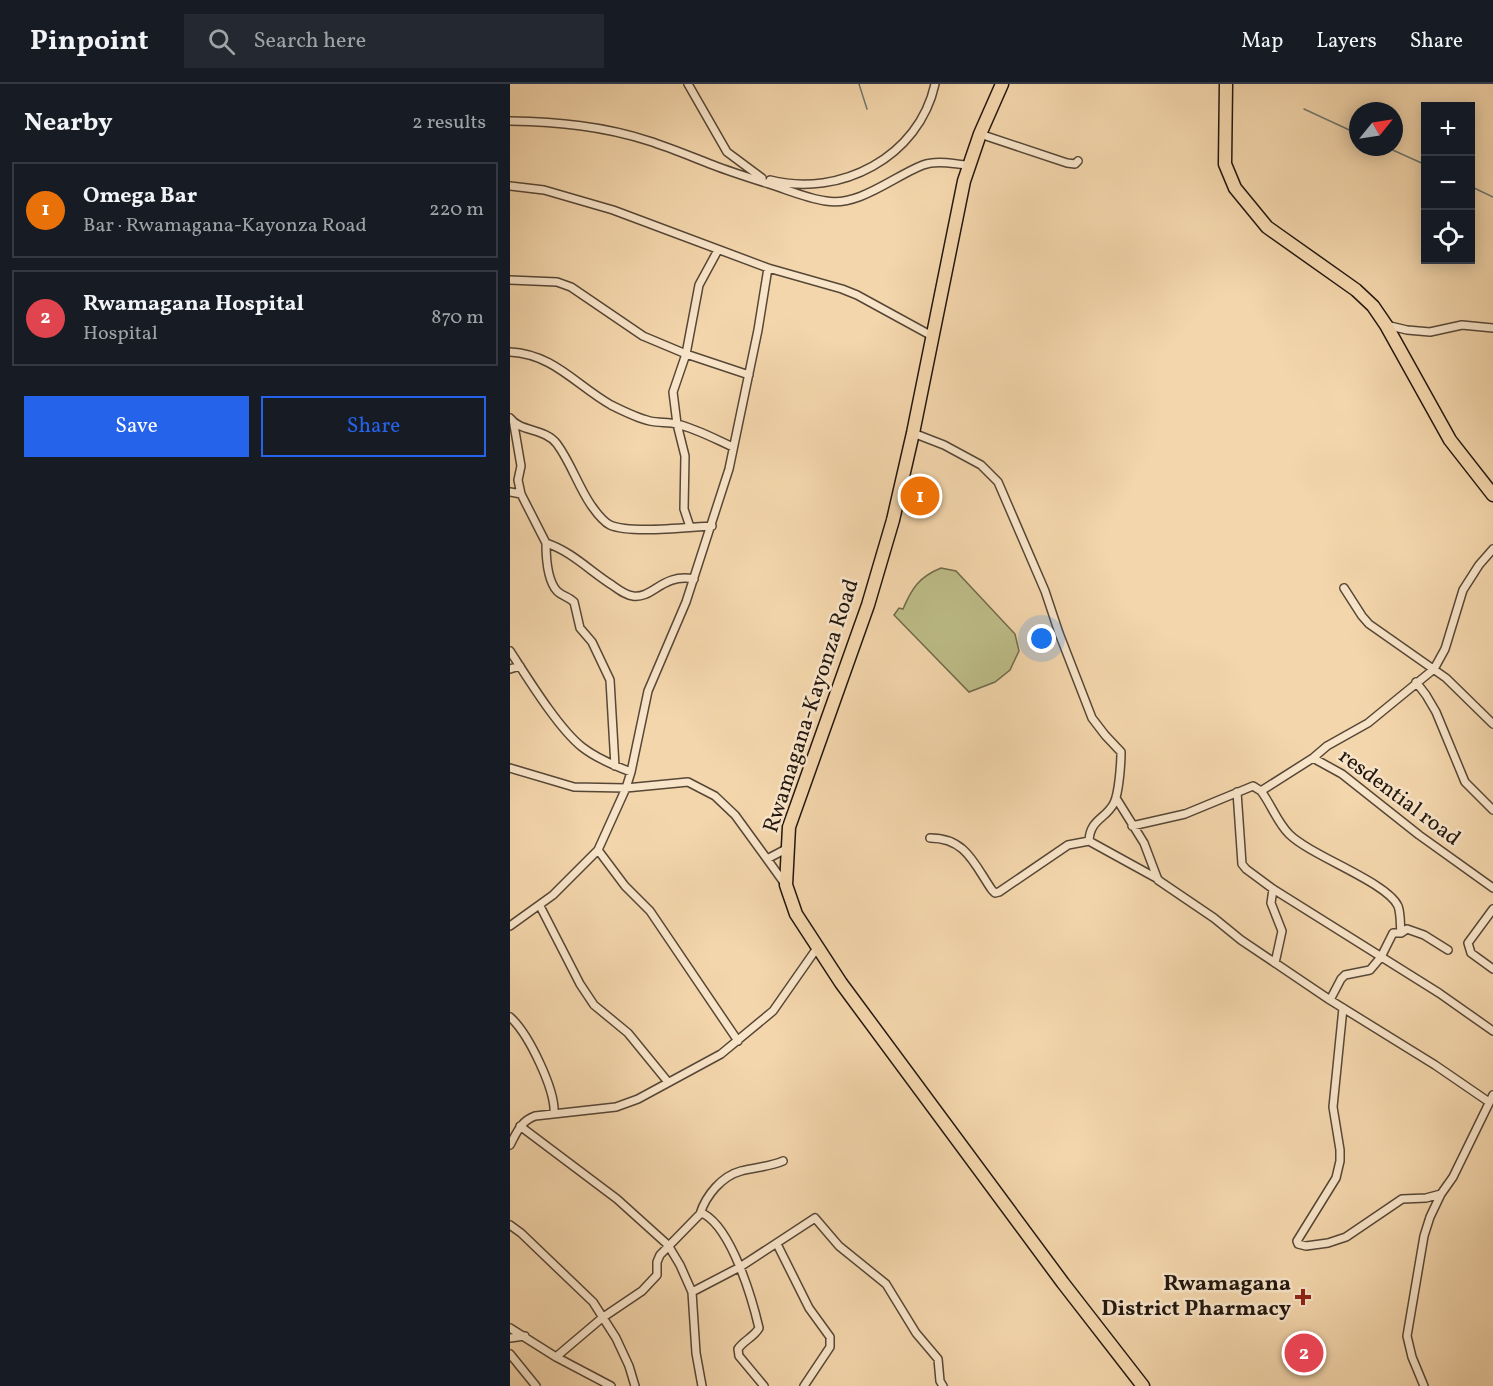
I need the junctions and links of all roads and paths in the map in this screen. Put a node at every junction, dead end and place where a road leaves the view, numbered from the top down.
1 (688, 84) edge
2 (935, 84) edge
3 (1002, 84) edge
4 (1226, 84) edge
5 (510, 121) edge
6 (980, 134) junction
7 (1078, 161) dead end
8 (968, 165) junction
9 (758, 178) junction
10 (510, 186) edge
11 (718, 250) junction
12 (768, 268) junction
13 (510, 280) edge
14 (1386, 325) junction
15 (1493, 328) edge
16 (932, 336) junction
17 (510, 352) edge
18 (686, 354) junction
19 (749, 375) junction
20 (512, 421) edge
21 (677, 424) junction
22 (913, 433) junction
23 (733, 447) junction
24 (510, 492) edge
25 (521, 494) junction
26 (1493, 495) edge
27 (712, 526) junction
28 (690, 527) junction
29 (546, 543) junction
30 (1493, 549) edge
31 (694, 579) junction
32 (1344, 588) dead end
33 (510, 651) edge
34 (520, 666) junction
35 (510, 669) edge
36 (1434, 669) junction
37 (1416, 682) junction
38 (1493, 724) edge
39 (1313, 758) junction
40 (615, 766) junction
41 (510, 768) edge
42 (631, 772) junction
43 (626, 788) junction
44 (1261, 791) junction
45 (1238, 792) junction
46 (1116, 798) junction
47 (1493, 810) edge
48 (1132, 826) junction
49 (930, 838) dead end
50 (1089, 841) junction
51 (786, 849) junction
52 (598, 850) junction
53 (767, 859) junction
54 (1158, 880) junction
55 (786, 885) junction
56 (1493, 888) edge
57 (1273, 889) junction
58 (540, 906) junction
59 (1493, 909) edge
60 (510, 926) edge
61 (1401, 933) junction
62 (817, 948) junction
63 (1448, 950) dead end
64 (1381, 957) junction
65 (1275, 963) junction
66 (1493, 969) edge
67 (1330, 1000) junction
68 (1343, 1008) junction
69 (510, 1017) edge
70 (1493, 1031) edge
71 (738, 1041) junction
72 (668, 1082) junction
73 (1493, 1095) edge
74 (1489, 1102) junction
75 (554, 1114) junction
76 (520, 1126) junction
77 (510, 1145) edge
78 (783, 1161) dead end
79 (1441, 1194) junction
80 (700, 1214) junction
81 (510, 1225) edge
82 (777, 1244) junction
83 (668, 1245) junction
84 (740, 1267) junction
85 (692, 1292) junction
86 (602, 1318) junction
87 (510, 1328) edge
88 (525, 1336) junction
89 (510, 1338) edge
90 (510, 1354) edge
91 (556, 1357) junction
92 (536, 1386) edge
93 (611, 1386) edge
94 (635, 1386) edge
95 (702, 1386) edge
96 (764, 1386) edge
97 (804, 1386) edge
98 (943, 1386) edge
99 (1143, 1386) edge
100 (1424, 1386) edge

1 - 9 street
2 - 9 street
3 - 6 highway, Rwamagana-Kayonza Road
4 - 14 highway
5 - 9 street
6 - 7 street
6 - 8 highway, Rwamagana-Kayonza Road
8 - 9 street
8 - 16 highway, Rwamagana-Kayonza Road
10 - 11 street
11 - 12 street
11 - 18 street
12 - 16 street
12 - 19 street
13 - 18 street
14 - 15 street
14 - 26 highway
16 - 22 highway, Rwamagana-Kayonza Road
17 - 21 street
18 - 19 street
18 - 21 street
19 - 23 street
20 - 25 street
20 - 28 street
21 - 23 street
21 - 28 street
22 - 46 street
22 - 51 highway, Rwamagana-Kayonza Road
23 - 27 street
24 - 25 street
25 - 29 street
27 - 28 street
27 - 31 street
29 - 31 street
29 - 40 street
30 - 36 street, resdential road
31 - 42 street
32 - 36 street
33 - 34 street
34 - 35 street
34 - 40 street
36 - 37 street, resdential road
36 - 38 street
37 - 39 street, resdential road
37 - 47 street
39 - 44 street, resdential road
39 - 56 street, resdential road
40 - 42 street
41 - 43 street
42 - 43 street
43 - 52 street
43 - 53 street
44 - 45 street, resdential road
44 - 61 street
45 - 48 street, resdential road
45 - 57 street
46 - 48 street
46 - 50 street
48 - 54 street
49 - 50 street
50 - 54 street
51 - 53 street
51 - 55 highway, Rwamagana-Kayonza Road
52 - 58 street
52 - 71 street
53 - 55 street
54 - 65 street
55 - 62 highway, Rwamagana-Kayonza Road
57 - 64 street
57 - 65 street
58 - 60 street
58 - 72 street
59 - 66 street
61 - 63 street
61 - 64 street
62 - 71 street
62 - 99 highway, Rwamagana-Kayonza Road
64 - 67 street
64 - 70 street
65 - 67 street
67 - 68 street
68 - 74 street
68 - 79 street
69 - 75 street
71 - 72 street
72 - 75 street
73 - 74 street
74 - 79 street
75 - 76 street
76 - 77 street
76 - 83 street
78 - 80 street
79 - 100 street
80 - 83 street
80 - 84 street
81 - 86 street
82 - 84 street
82 - 97 street
82 - 98 street
83 - 85 street
83 - 86 street
84 - 85 street
84 - 96 street
85 - 95 street
86 - 91 street
86 - 94 street
87 - 88 street
88 - 89 street
88 - 91 street
90 - 92 street
91 - 93 street

